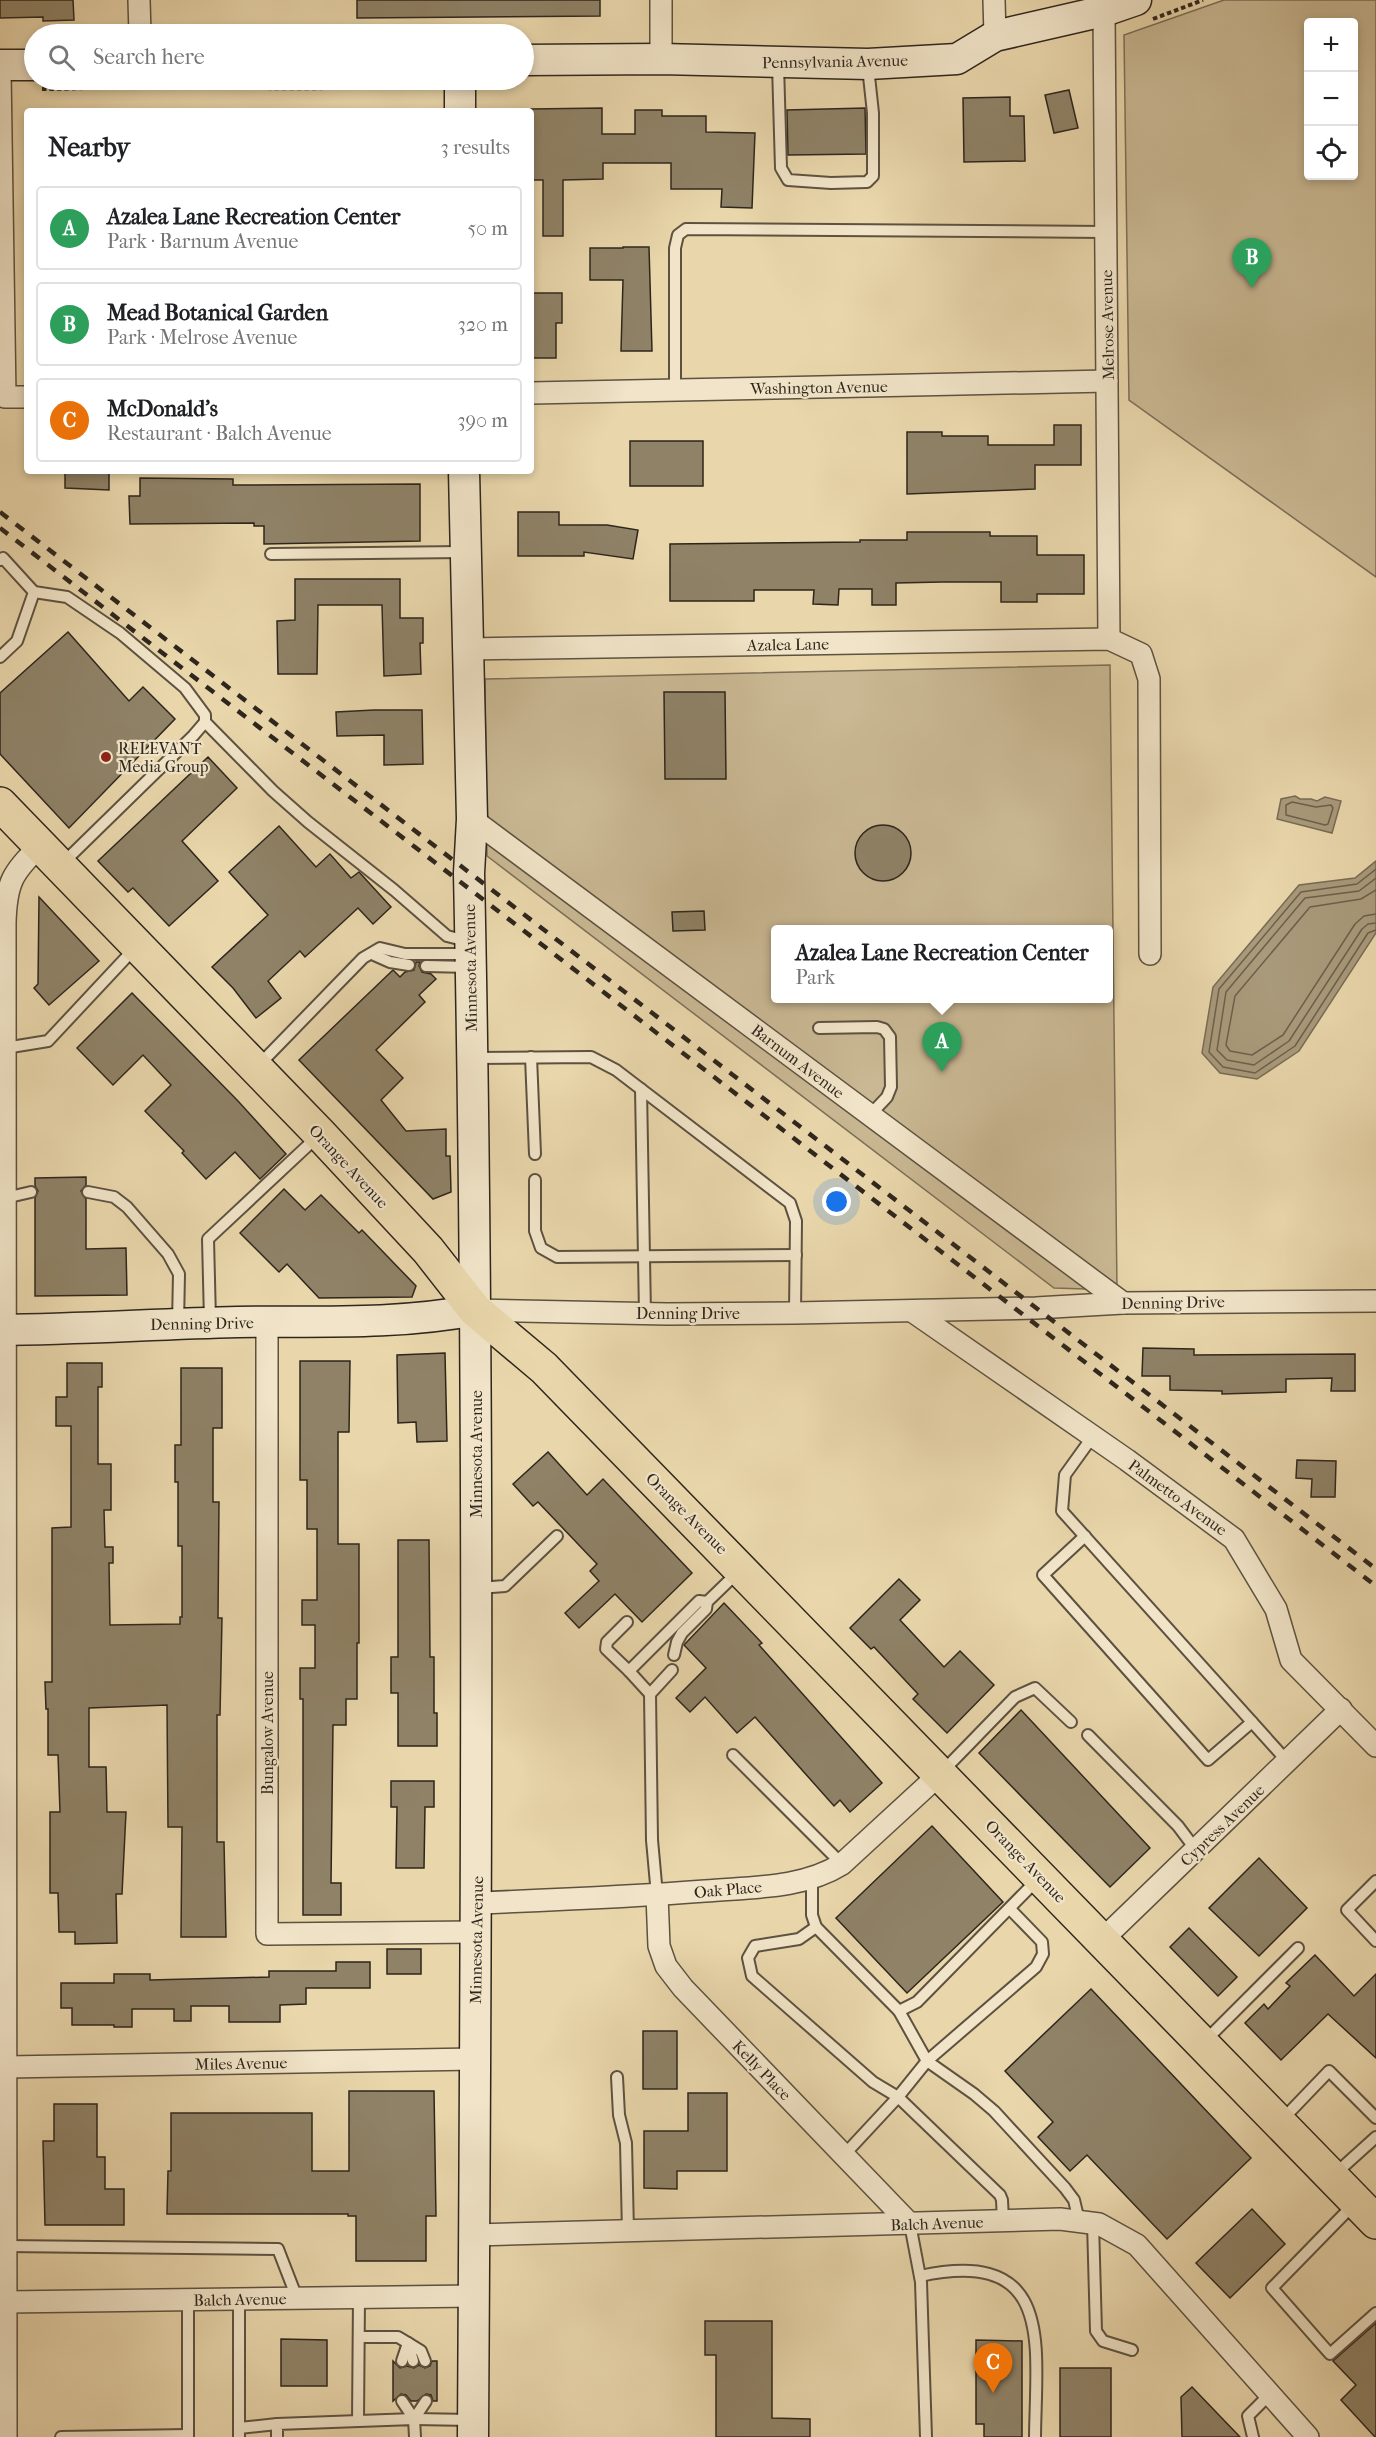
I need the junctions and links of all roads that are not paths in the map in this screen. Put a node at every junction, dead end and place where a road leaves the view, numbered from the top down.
1 (139, 0) edge
2 (661, 0) edge
3 (994, 0) edge
4 (1136, 0) edge
5 (1104, 11) junction
6 (140, 24) edge
7 (995, 36) junction
8 (661, 59) junction
9 (534, 60) edge
10 (778, 62) junction
11 (868, 64) junction
12 (0, 65) edge
13 (0, 71) edge
14 (24, 73) edge
15 (460, 90) edge
16 (460, 108) edge
17 (1106, 232) junction
18 (1107, 381) junction
19 (675, 390) junction
20 (534, 393) edge
21 (2, 397) edge
22 (24, 397) edge
23 (464, 474) edge
24 (466, 552) junction
25 (271, 554) dead end
26 (1, 558) edge
27 (34, 592) junction
28 (1109, 639) junction
29 (468, 649) junction
30 (0, 657) edge
31 (205, 722) junction
32 (0, 804) edge
33 (472, 819) junction
34 (50, 856) junction
35 (137, 946) junction
36 (372, 954) junction
37 (470, 954) junction
38 (1150, 954) dead end
39 (409, 965) dead end
40 (426, 966) dead end
41 (819, 1028) dead end
42 (5, 1048) junction
43 (531, 1057) junction
44 (471, 1058) junction
45 (256, 1068) junction
46 (641, 1089) junction
47 (870, 1115) junction
48 (320, 1134) junction
49 (535, 1154) dead end
50 (535, 1180) dead end
51 (32, 1192) dead end
52 (88, 1192) dead end
53 (5, 1198) junction
54 (796, 1254) junction
55 (644, 1255) junction
56 (1376, 1301) edge
57 (1123, 1303) junction
58 (475, 1310) junction
59 (912, 1311) junction
60 (795, 1313) junction
61 (645, 1314) junction
62 (267, 1322) junction
63 (178, 1323) junction
64 (210, 1323) junction
65 (3, 1330) edge
66 (1094, 1436) junction
67 (557, 1536) dead end
68 (1085, 1536) junction
69 (742, 1568) junction
70 (476, 1588) junction
71 (708, 1602) junction
72 (627, 1622) dead end
73 (674, 1654) dead end
74 (672, 1670) dead end
75 (629, 1671) junction
76 (650, 1694) junction
77 (1341, 1709) junction
78 (1071, 1722) dead end
79 (1251, 1722) junction
80 (1088, 1735) dead end
81 (1376, 1746) edge
82 (733, 1755) dead end
83 (1287, 1761) junction
84 (941, 1773) junction
85 (1196, 1850) junction
86 (842, 1864) junction
87 (1040, 1876) junction
88 (812, 1878) junction
89 (1376, 1881) edge
90 (657, 1895) junction
91 (1010, 1909) junction
92 (476, 1918) junction
93 (816, 1927) junction
94 (1102, 1940) junction
95 (1376, 1941) edge
96 (1298, 1948) dead end
97 (899, 2011) junction
98 (1203, 2043) junction
99 (475, 2059) junction
100 (927, 2061) junction
101 (7, 2067) junction
102 (617, 2077) dead end
103 (898, 2097) junction
104 (1376, 2118) edge
105 (1280, 2123) junction
106 (1376, 2137) edge
107 (844, 2155) junction
108 (1332, 2176) junction
109 (3, 2200) edge
110 (1369, 2209) edge
111 (1003, 2221) junction
112 (1086, 2222) junction
113 (910, 2224) junction
114 (628, 2232) junction
115 (475, 2235) junction
116 (4, 2260) edge
117 (920, 2276) junction
118 (474, 2296) junction
119 (297, 2298) junction
120 (359, 2298) junction
121 (239, 2299) junction
122 (188, 2300) junction
123 (6, 2302) junction
124 (1376, 2313) edge
125 (359, 2337) junction
126 (408, 2343) junction
127 (1132, 2350) dead end
128 (407, 2361) dead end
129 (425, 2361) dead end
130 (1270, 2394) junction
131 (407, 2401) dead end
132 (426, 2401) dead end
133 (414, 2419) junction
134 (358, 2421) junction
135 (277, 2424) junction
136 (473, 2429) edge
137 (239, 2433) edge
138 (188, 2436) edge
139 (6, 2437) edge
140 (61, 2437) edge
141 (277, 2437) edge
142 (415, 2437) edge
143 (926, 2437) edge
144 (1035, 2437) edge
145 (1253, 2437) edge
146 (1308, 2437) edge

1 - 6 street
2 - 8 street
3 - 7 street
4 - 5 street, Pennsylvania Avenue
5 - 7 street, Pennsylvania Avenue
5 - 17 street, Melrose Avenue
7 - 11 street, Pennsylvania Avenue
8 - 9 street, Pennsylvania Avenue
8 - 10 street, Pennsylvania Avenue
10 - 11 street, Pennsylvania Avenue
10 - 11 lane
12 - 14 street
13 - 21 street
15 - 16 street
17 - 18 street, Melrose Avenue
17 - 19 lane
18 - 19 street, Washington Avenue
18 - 28 street, Melrose Avenue
19 - 20 street, Washington Avenue
21 - 22 street
23 - 24 street, Minnesota Avenue
24 - 25 lane
24 - 29 street, Minnesota Avenue
26 - 27 lane
27 - 30 lane
27 - 31 lane
28 - 29 street, Azalea Lane
28 - 38 street
29 - 33 street, Minnesota Avenue
31 - 34 lane
31 - 37 lane
32 - 34 main road, Orange Avenue
33 - 37 street, Minnesota Avenue
33 - 47 street, Barnum Avenue
34 - 35 main road, Orange Avenue
34 - 42 street
35 - 42 lane
35 - 45 main road, Orange Avenue
36 - 37 lane
36 - 39 lane
36 - 45 lane
37 - 40 lane
37 - 44 street, Minnesota Avenue
41 - 47 lane
42 - 53 street
43 - 44 lane
43 - 46 lane
43 - 49 lane
44 - 58 street, Minnesota Avenue
45 - 48 main road, Orange Avenue
46 - 54 lane
46 - 55 lane
47 - 57 street, Barnum Avenue
48 - 58 main road, Orange Avenue
48 - 64 lane
50 - 55 lane
51 - 53 lane
52 - 63 lane
53 - 65 street
54 - 55 lane
54 - 60 lane
55 - 61 lane
56 - 57 street, Denning Drive
57 - 59 street, Denning Drive
58 - 61 street, Denning Drive
58 - 62 street, Denning Drive
58 - 69 main road, Orange Avenue
58 - 70 street, Minnesota Avenue
59 - 60 street, Denning Drive
59 - 66 street, Palmetto Avenue
60 - 61 street, Denning Drive
62 - 64 street, Denning Drive
62 - 92 street, Bungalow Avenue
63 - 64 street, Denning Drive
63 - 65 street, Denning Drive
65 - 101 street
66 - 68 lane
66 - 77 street, Palmetto Avenue
67 - 70 lane
68 - 79 lane
68 - 79 lane
69 - 71 lane
69 - 84 main road, Orange Avenue
70 - 92 street, Minnesota Avenue
71 - 73 lane
71 - 75 lane
72 - 75 lane
74 - 76 lane
75 - 76 lane
76 - 90 lane
77 - 81 street, Palmetto Avenue
77 - 83 street, Cypress Avenue
78 - 84 lane
79 - 83 lane
80 - 85 lane
82 - 86 lane
83 - 85 street, Cypress Avenue
84 - 86 street, Oak Place
84 - 87 main road, Orange Avenue
85 - 94 street, Cypress Avenue
86 - 88 street, Oak Place
87 - 91 lane
87 - 94 main road, Orange Avenue
88 - 90 street, Oak Place
88 - 93 lane
89 - 95 lane
90 - 92 street, Oak Place
90 - 107 street, Kelly Place
91 - 97 lane
91 - 100 lane
92 - 99 street, Minnesota Avenue
93 - 97 lane
93 - 103 lane
94 - 98 main road, Orange Avenue
96 - 98 lane
97 - 100 lane
98 - 105 main road, Orange Avenue
99 - 101 street, Miles Avenue
99 - 115 street, Minnesota Avenue
100 - 103 lane
100 - 112 lane
101 - 109 street
102 - 114 lane
103 - 107 lane
103 - 111 lane
104 - 105 lane
105 - 108 main road, Orange Avenue
106 - 108 lane
107 - 113 street, Kelly Place
108 - 110 main road, Orange Avenue
109 - 116 street
110 - 124 lane
111 - 112 street, Balch Avenue
111 - 113 street, Balch Avenue
112 - 127 lane
112 - 130 street, Balch Avenue
113 - 114 street, Balch Avenue
113 - 117 lane
114 - 115 street, Balch Avenue
115 - 118 street, Minnesota Avenue
116 - 119 lane
116 - 123 street
117 - 143 lane
117 - 144 lane
118 - 120 street, Balch Avenue
118 - 136 street, Minnesota Avenue
119 - 120 street, Balch Avenue
119 - 121 street, Balch Avenue
120 - 125 lane
121 - 122 street, Balch Avenue
121 - 137 lane
122 - 123 street, Balch Avenue
122 - 138 lane
123 - 139 street
125 - 126 lane
125 - 134 lane
126 - 128 lane
126 - 129 lane
130 - 145 lane
130 - 146 street, Balch Avenue
131 - 133 lane
132 - 133 lane
133 - 134 lane
133 - 136 lane
133 - 142 lane
134 - 135 lane
135 - 137 lane
135 - 141 lane
138 - 140 lane

